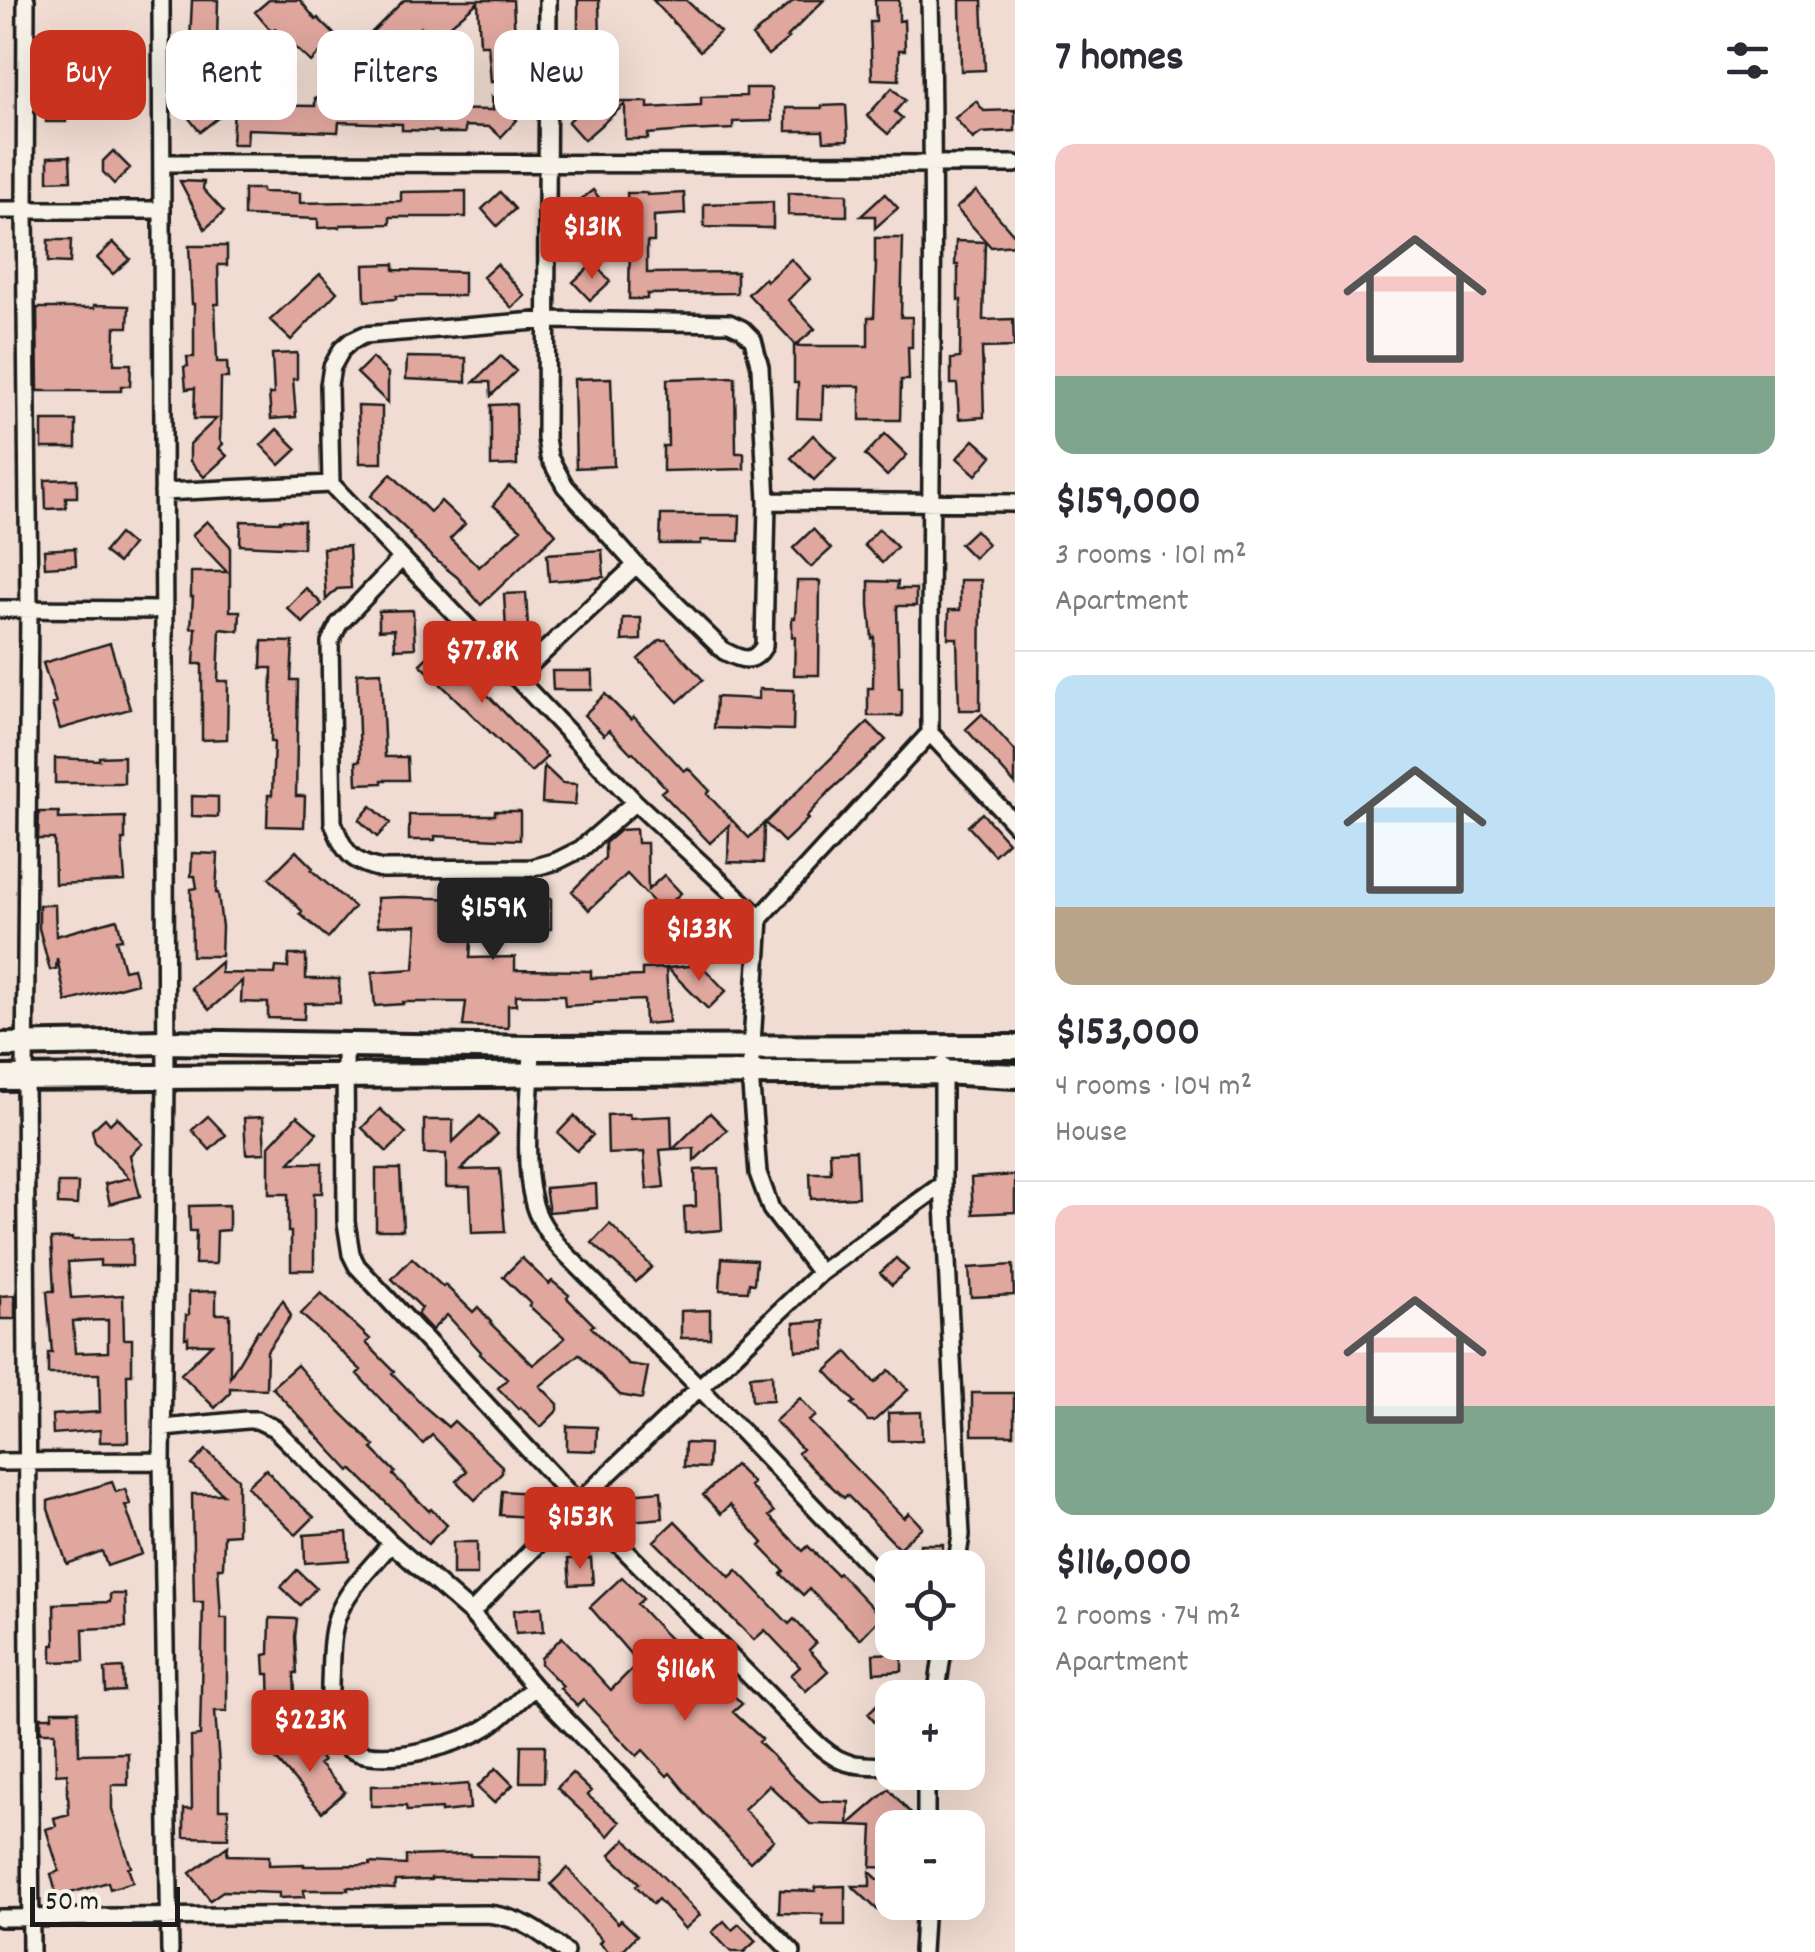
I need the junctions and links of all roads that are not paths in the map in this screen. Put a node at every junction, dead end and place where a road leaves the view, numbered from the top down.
1 (26, 0) edge
2 (161, 0) edge
3 (548, 0) edge
4 (930, 0) edge
5 (162, 164) junction
6 (548, 164) junction
7 (934, 164) junction
8 (1015, 164) edge
9 (0, 210) edge
10 (25, 210) junction
11 (162, 210) junction
12 (548, 320) junction
13 (330, 484) junction
14 (163, 492) junction
15 (767, 501) junction
16 (1015, 503) edge
17 (930, 504) junction
18 (401, 559) junction
19 (636, 565) junction
20 (0, 609) edge
21 (29, 609) junction
22 (164, 610) junction
23 (516, 678) junction
24 (930, 733) junction
25 (635, 802) junction
26 (1015, 824) edge
27 (760, 918) junction
28 (165, 1042) junction
29 (0, 1045) edge
30 (26, 1045) junction
31 (346, 1045) junction
32 (945, 1046) junction
33 (1015, 1047) edge
34 (532, 1048) junction
35 (750, 1049) junction
36 (942, 1072) junction
37 (750, 1074) junction
38 (532, 1075) junction
39 (1015, 1076) edge
40 (344, 1077) junction
41 (0, 1078) edge
42 (166, 1078) junction
43 (25, 1079) junction
44 (942, 1184) junction
45 (820, 1273) junction
46 (700, 1388) junction
47 (164, 1428) junction
48 (162, 1461) junction
49 (0, 1462) edge
50 (30, 1462) junction
51 (578, 1503) junction
52 (391, 1543) junction
53 (959, 1550) edge
54 (875, 1571) edge
55 (471, 1614) junction
56 (534, 1687) junction
57 (875, 1765) edge
58 (171, 1915) junction
59 (32, 1917) junction
60 (0, 1918) edge
61 (923, 1920) edge
62 (32, 1952) edge
63 (170, 1952) edge
64 (564, 1952) edge
65 (792, 1952) edge
66 (922, 1952) edge

1 - 10 street
2 - 5 street
3 - 6 street
4 - 7 street
5 - 6 street
5 - 11 street
6 - 7 street
6 - 12 street
7 - 8 street
7 - 17 street
9 - 10 street
10 - 11 street
10 - 21 street
11 - 14 street
12 - 13 street
12 - 15 street
12 - 19 street
13 - 14 street
13 - 18 street
14 - 22 street
15 - 17 street
15 - 19 street
16 - 17 street
17 - 24 street
18 - 23 street
18 - 25 street
19 - 23 street
20 - 21 street
21 - 22 street
21 - 30 street
22 - 28 street
23 - 25 street
24 - 26 street
24 - 27 street
25 - 27 street
27 - 35 street
28 - 30 street
28 - 31 street
28 - 42 street
29 - 30 street
30 - 43 street
31 - 34 street
31 - 40 street
32 - 33 street
32 - 35 street
32 - 36 street
34 - 35 street
34 - 38 street
35 - 37 street
36 - 37 street
36 - 39 street
36 - 44 street
37 - 38 street
37 - 45 street
38 - 40 street
38 - 46 street
40 - 42 street
40 - 51 street
41 - 43 street
42 - 43 street
42 - 47 street
43 - 50 street
44 - 45 street
44 - 53 street
45 - 46 street
46 - 51 street
46 - 54 street
47 - 48 street
47 - 52 street
48 - 50 street
48 - 58 street
49 - 50 street
50 - 59 street
51 - 55 street
51 - 57 street
52 - 55 street
52 - 56 street
55 - 56 street
56 - 65 street
58 - 59 street
58 - 63 street
58 - 64 street
59 - 60 street
59 - 62 street
61 - 66 street

